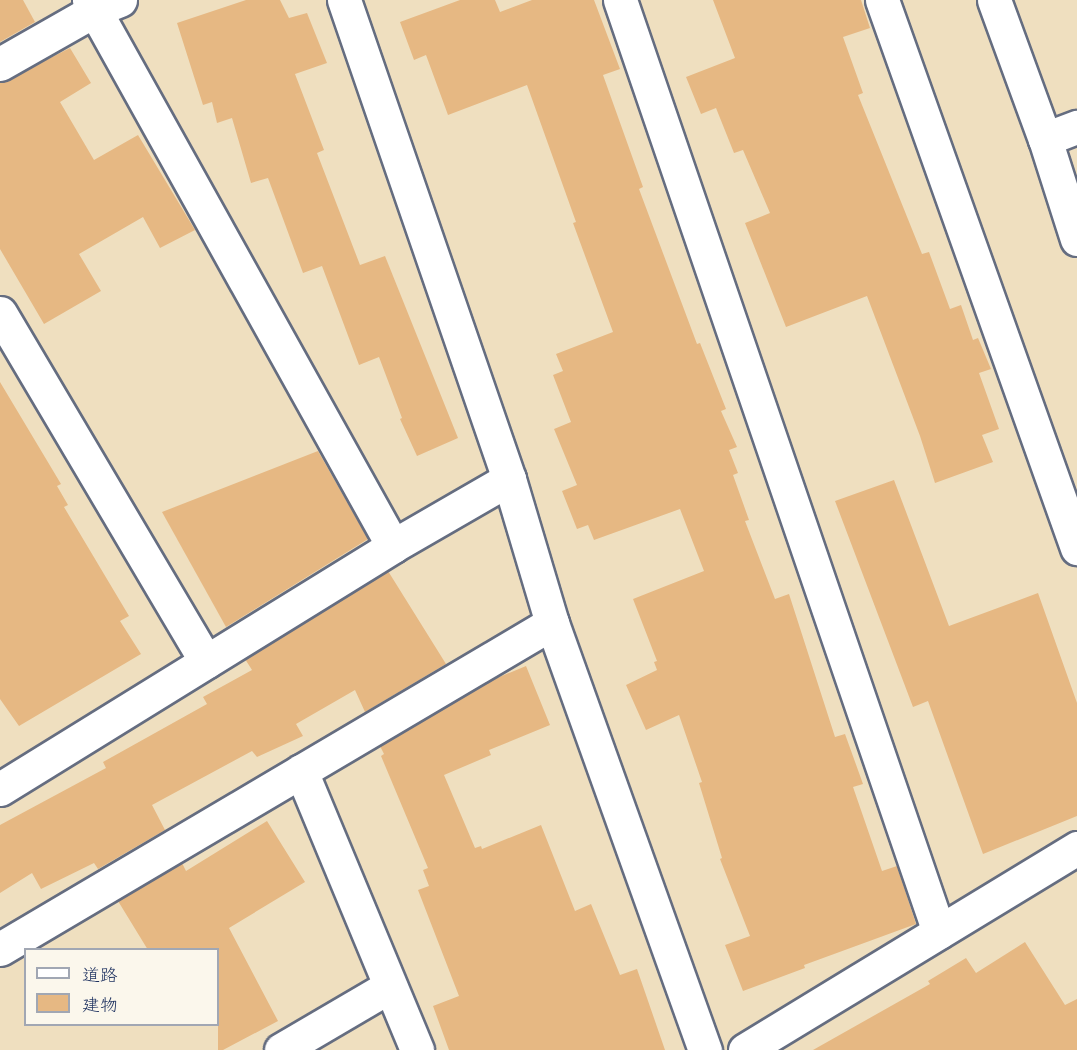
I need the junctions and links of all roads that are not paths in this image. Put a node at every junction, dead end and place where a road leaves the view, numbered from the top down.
1 (344, 0) edge
2 (620, 0) edge
3 (882, 0) edge
4 (994, 0) edge
5 (101, 3) edge
6 (0, 64) edge
7 (1077, 128) edge
8 (1045, 139) junction
9 (1077, 239) edge
10 (3, 325) edge
11 (509, 479) junction
12 (393, 546) junction
13 (1077, 548) edge
14 (552, 622) junction
15 (206, 662) junction
16 (301, 771) junction
17 (0, 789) edge
18 (1077, 848) edge
19 (939, 932) junction
20 (0, 949) edge
21 (390, 986) junction
22 (281, 1050) edge
23 (417, 1050) edge
24 (705, 1050) edge
25 (745, 1050) edge

1 - 11 street
2 - 19 street
3 - 13 street
4 - 8 street
5 - 6 street
5 - 12 street
7 - 8 street
8 - 9 street
10 - 15 street
11 - 12 street
11 - 14 street
12 - 15 street
14 - 16 street
14 - 24 street
15 - 17 street
16 - 20 street
16 - 21 street
18 - 19 street
19 - 25 street
21 - 22 street
21 - 23 street

